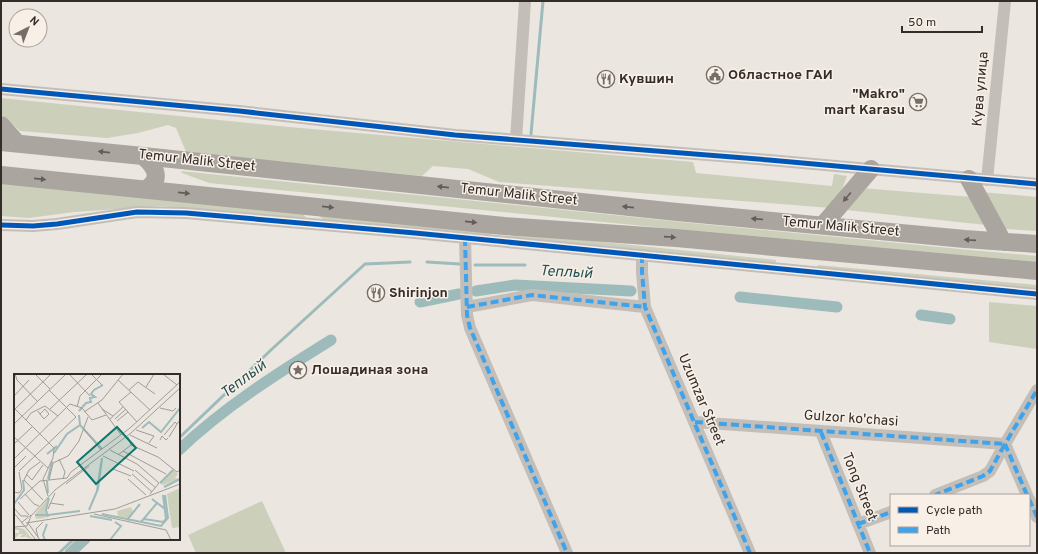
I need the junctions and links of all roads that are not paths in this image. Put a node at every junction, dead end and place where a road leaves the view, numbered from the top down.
1 (525, 1) edge
2 (1005, 1) edge
3 (1, 89) edge
4 (1, 126) edge
5 (516, 140) junction
6 (9, 143) edge
7 (143, 156) junction
8 (871, 169) junction
9 (1, 175) edge
10 (969, 179) junction
11 (987, 180) junction
12 (1037, 184) edge
13 (146, 189) junction
14 (300, 205) junction
15 (1, 225) edge
16 (823, 225) junction
17 (321, 226) junction
18 (512, 226) junction
19 (464, 238) junction
20 (494, 241) junction
21 (1003, 242) junction
22 (1037, 244) edge
23 (642, 256) junction
24 (1037, 271) edge
25 (1037, 294) edge
26 (467, 307) junction
27 (645, 307) junction
28 (1037, 390) edge
29 (695, 422) junction
30 (821, 432) junction
31 (1005, 444) junction
32 (938, 494) edge
33 (1027, 494) edge
34 (1030, 501) edge
35 (890, 512) edge
36 (1037, 517) edge
37 (858, 524) junction
38 (567, 553) edge
39 (750, 553) edge
40 (870, 553) edge

1 - 5 street
2 - 11 street, Кува улица
3 - 5 street
4 - 6 highway
5 - 8 street
7 -> 6 highway, Temur Malik Street
7 - 13 highway
16 -> 7 highway, Temur Malik Street
8 - 10 street
8 -> 16 highway
9 -> 13 highway, Temur Malik Street
10 - 11 street
10 - 21 highway
11 - 12 street
13 -> 14 highway, Temur Malik Street
14 - 17 street
14 -> 18 highway, Temur Malik Street
15 - 17 street
21 -> 16 highway, Temur Malik Street
17 - 19 street
18 - 20 street
18 -> 24 highway, Temur Malik Street
19 - 20 street
19 - 26 street
20 - 23 street
21 - 22 highway, Temur Malik Street
23 - 25 street
23 - 27 street, Uzumzar Street
26 - 27 street
26 - 38 street
27 - 29 street, Uzumzar Street
28 - 31 street
29 - 30 street, Gulzor ko'chasi
29 - 39 street, Uzumzar Street
30 - 31 street, Gulzor ko'chasi
30 - 37 street, Tong Street
31 - 32 street
31 - 33 street
34 - 36 street
35 - 37 street
37 - 40 street, Tong Street

